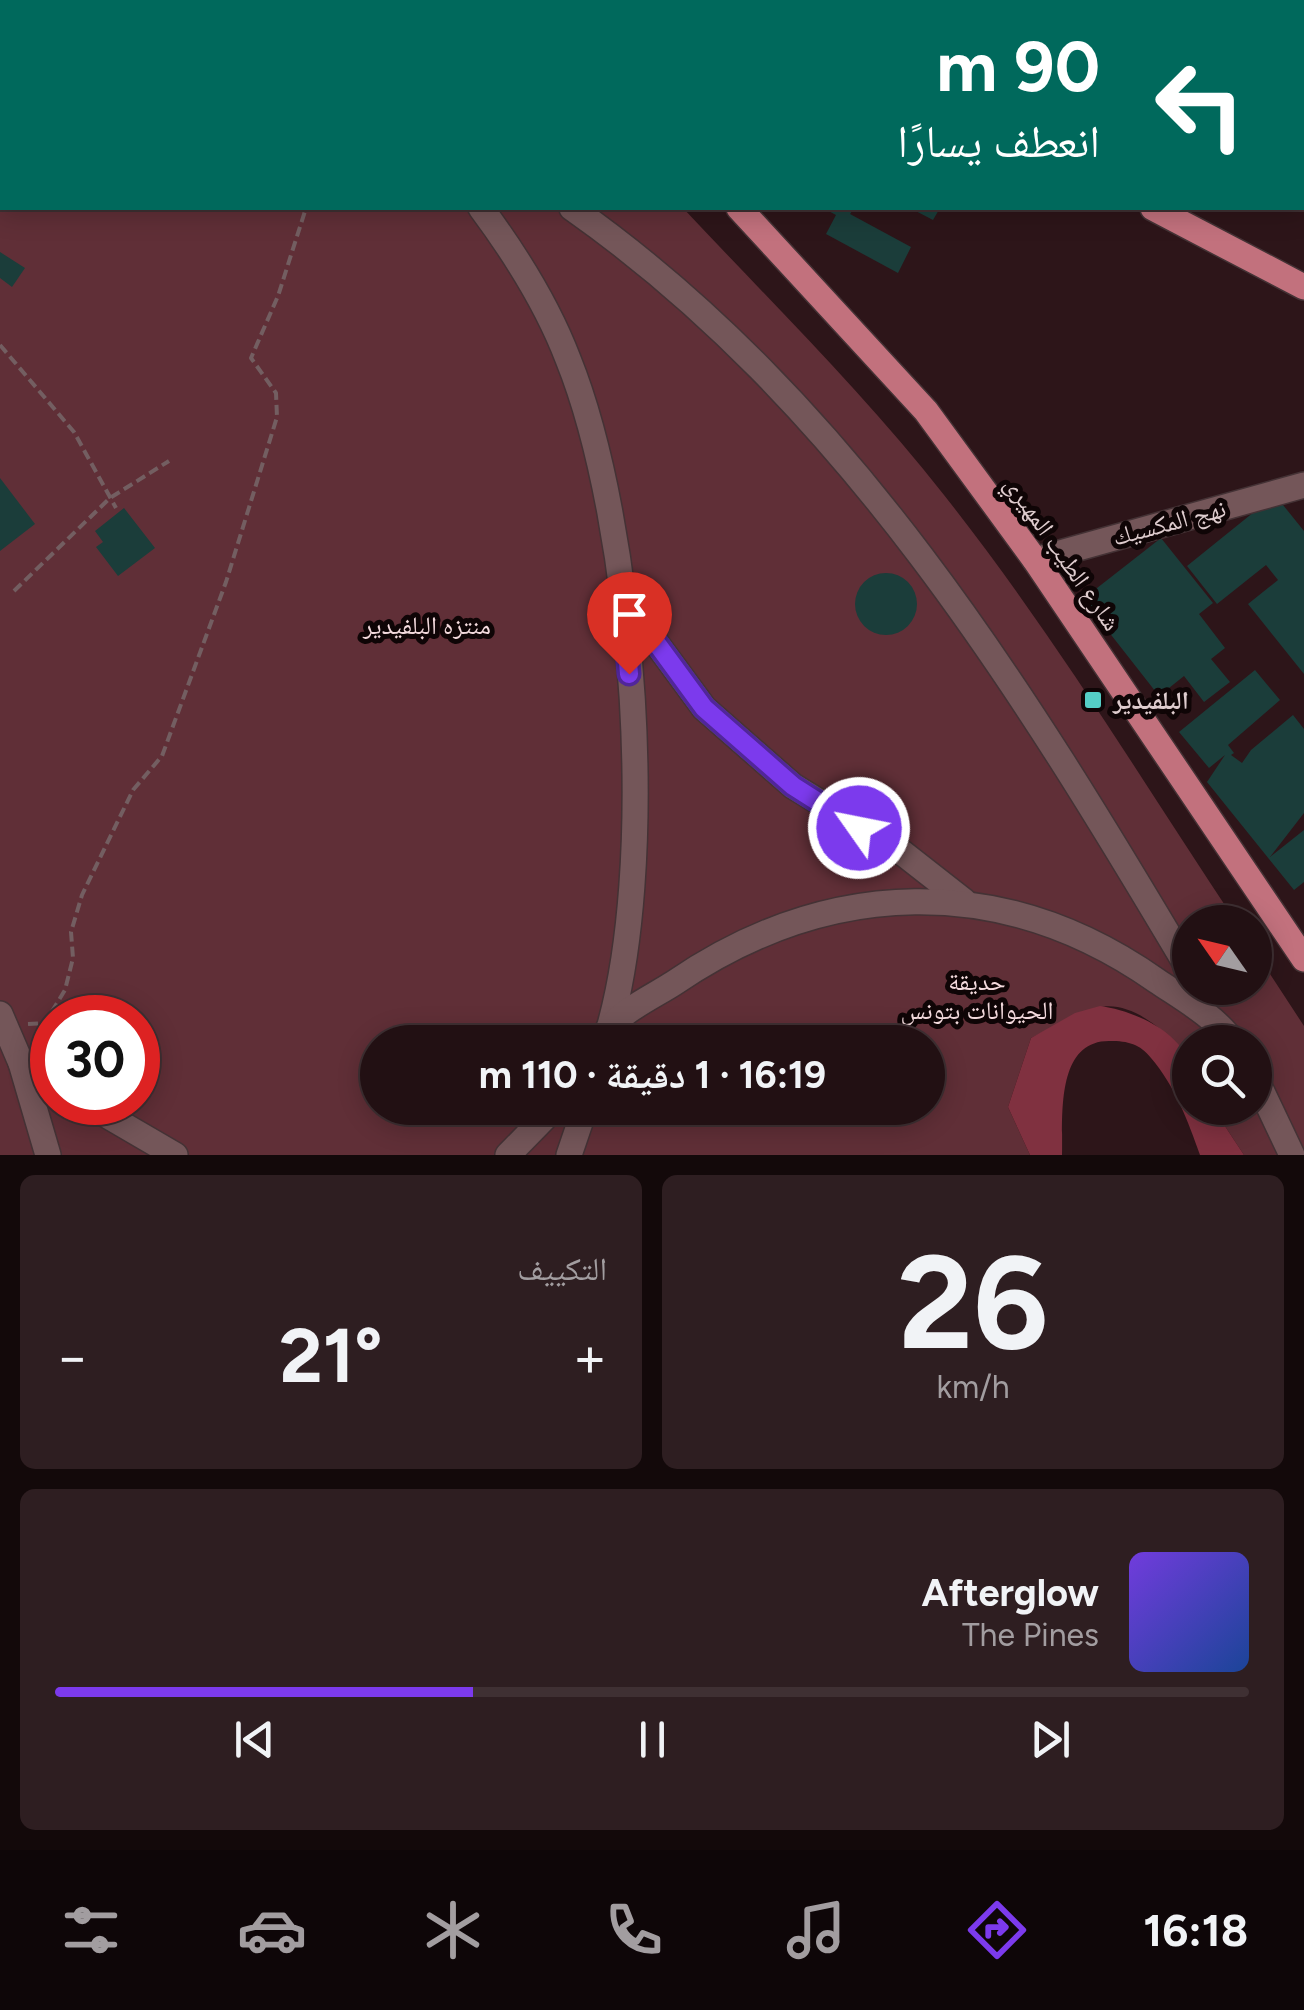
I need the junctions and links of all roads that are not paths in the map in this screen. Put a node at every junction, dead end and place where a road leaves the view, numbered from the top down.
1 (482, 210) edge
2 (575, 210) edge
3 (741, 210) edge
4 (1158, 210) edge
5 (1304, 288) edge
6 (1304, 485) edge
7 (1035, 560) junction
8 (622, 596) junction
9 (964, 901) junction
10 (1172, 941) edge
11 (1304, 959) edge
12 (3, 1020) edge
13 (608, 1025) edge
14 (621, 1025) edge
15 (1213, 1025) edge
16 (21, 1062) junction
17 (30, 1069) edge
18 (1272, 1113) edge
19 (123, 1125) edge
20 (537, 1125) edge
21 (579, 1125) edge
22 (48, 1155) edge
23 (175, 1155) edge
24 (508, 1155) edge
25 (569, 1155) edge
26 (1292, 1155) edge

1 - 8 street
2 - 10 street
3 - 7 main road, شارع الطيب المهيري
4 - 5 main road
6 - 7 street, نهج المكسيك
7 - 11 main road, شارع الطيب المهيري
8 - 9 street
8 - 13 street
9 - 14 street
9 - 15 street
12 - 16 street
16 - 17 street
16 - 22 street
18 - 26 street
19 - 23 street
20 - 24 street
21 - 25 street

